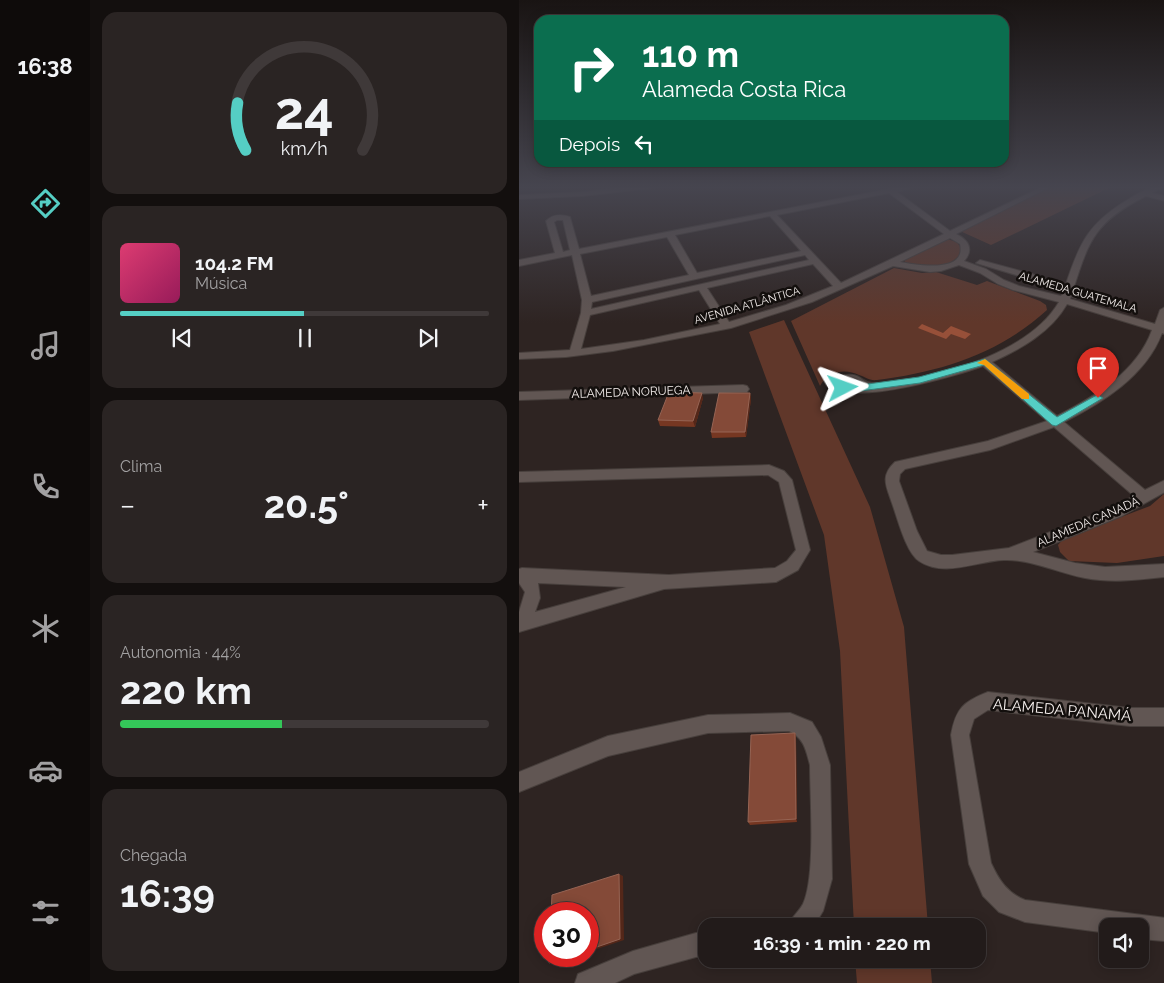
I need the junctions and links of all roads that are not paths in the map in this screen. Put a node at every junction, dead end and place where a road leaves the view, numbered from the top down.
1 (554, 232) edge
2 (571, 232) edge
3 (680, 232) edge
4 (788, 232) edge
5 (946, 232) edge
6 (953, 232) edge
7 (1093, 232) edge
8 (669, 234) junction
9 (949, 234) junction
10 (576, 252) junction
11 (807, 252) junction
12 (560, 255) junction
13 (815, 260) junction
14 (961, 260) junction
15 (892, 262) junction
16 (519, 263) edge
17 (695, 277) junction
18 (701, 286) junction
19 (839, 287) junction
20 (1067, 296) junction
21 (587, 300) junction
22 (586, 313) junction
23 (1163, 323) edge
24 (726, 326) junction
25 (575, 352) junction
26 (519, 356) edge
27 (985, 362) junction
28 (866, 386) dead end
29 (743, 389) dead end
30 (519, 396) edge
31 (1056, 422) junction
32 (519, 476) edge
33 (1164, 485) edge
34 (1145, 497) junction
35 (1055, 537) junction
36 (1010, 554) junction
37 (1059, 565) junction
38 (1164, 570) edge
39 (521, 576) edge
40 (669, 582) junction
41 (521, 623) edge
42 (1164, 717) edge
43 (519, 782) edge
44 (806, 918) edge
45 (1099, 921) edge
46 (1149, 928) edge
47 (1164, 930) edge
48 (698, 945) edge
49 (587, 983) edge

1 - 12 street
2 - 10 street
3 - 8 street
4 - 11 street
5 - 9 street
6 - 9 street, AVENIDA ATLÂNTICA
7 - 20 street
8 - 10 street
8 - 17 street
9 - 14 street
9 - 15 street, AVENIDA ATLÂNTICA
10 - 12 street
10 - 21 street
11 - 13 street
11 - 17 street
12 - 16 street
13 - 18 street
13 - 19 street
14 - 15 street
14 - 20 street, ALAMEDA GUATEMALA
14 - 20 street, ALAMEDA GUATEMALA
15 - 19 street, AVENIDA ATLÂNTICA
17 - 21 street
18 - 22 street
18 - 24 street
19 - 24 street, AVENIDA ATLÂNTICA
20 - 23 street, ALAMEDA GUATEMALA
20 - 27 street
21 - 22 street
22 - 25 street
23 - 31 street
24 - 25 street, AVENIDA ATLÂNTICA
25 - 26 street, AVENIDA ATLÂNTICA
27 - 28 street
27 - 31 street
29 - 30 street, ALAMEDA NORUEGA
31 - 34 street
31 - 36 street
32 - 40 street
33 - 34 street, ALAMEDA CANADÁ
34 - 35 street, ALAMEDA CANADÁ
35 - 36 street, ALAMEDA CANADÁ
35 - 37 street
36 - 37 street
37 - 38 street
39 - 40 street
39 - 41 street
40 - 41 street
42 - 45 street, ALAMEDA PANAMÁ
43 - 44 street
46 - 47 street, ALAMEDA PANAMÁ
48 - 49 street

